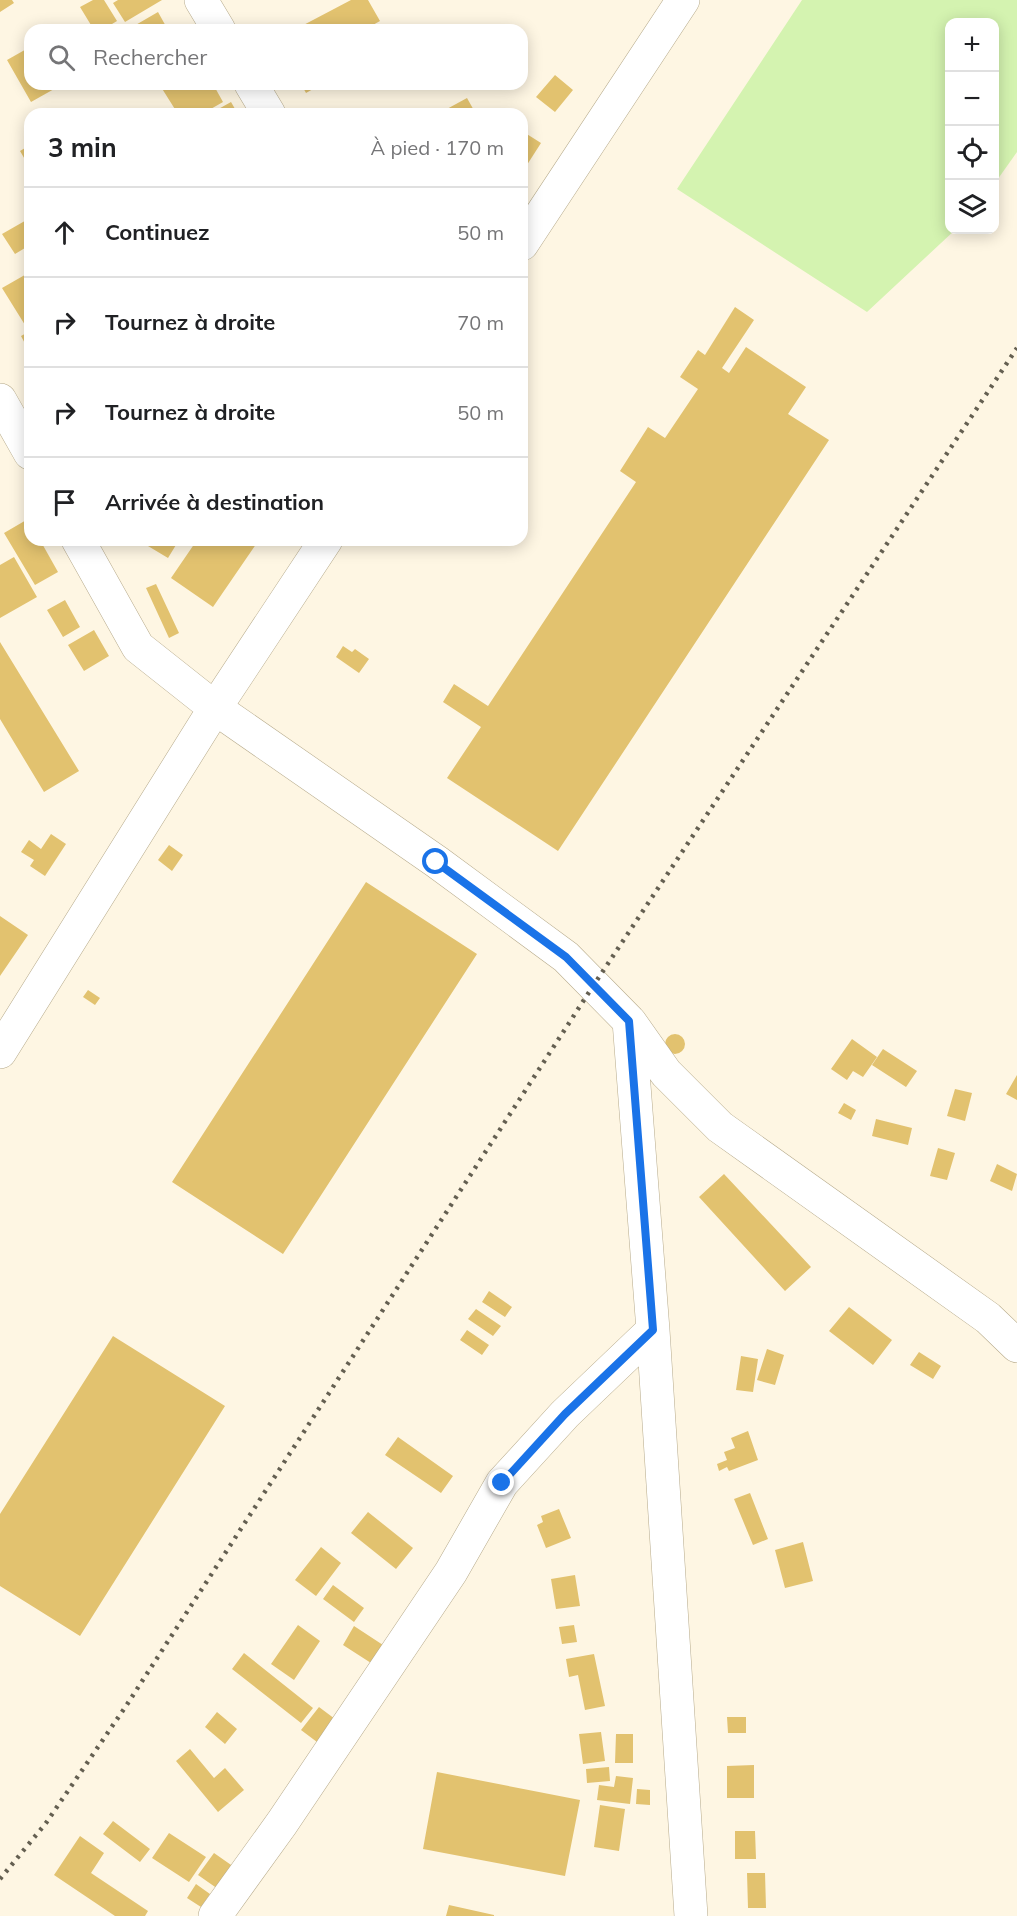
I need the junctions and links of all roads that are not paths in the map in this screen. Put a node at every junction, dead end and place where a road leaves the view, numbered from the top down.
1 (201, 0) edge
2 (683, 0) edge
3 (215, 24) edge
4 (255, 90) edge
5 (265, 108) edge
6 (528, 235) edge
7 (0, 400) edge
8 (24, 442) edge
9 (81, 546) edge
10 (322, 546) edge
11 (215, 708) junction
12 (629, 1021) junction
13 (0, 1052) edge
14 (653, 1330) junction
15 (1017, 1347) edge
16 (215, 1916) edge
17 (691, 1916) edge

1 - 3 street
2 - 6 street
4 - 5 street
7 - 8 street
9 - 11 street
10 - 11 street
11 - 12 street
11 - 13 street
12 - 14 street
12 - 15 street
14 - 16 street
14 - 17 street

